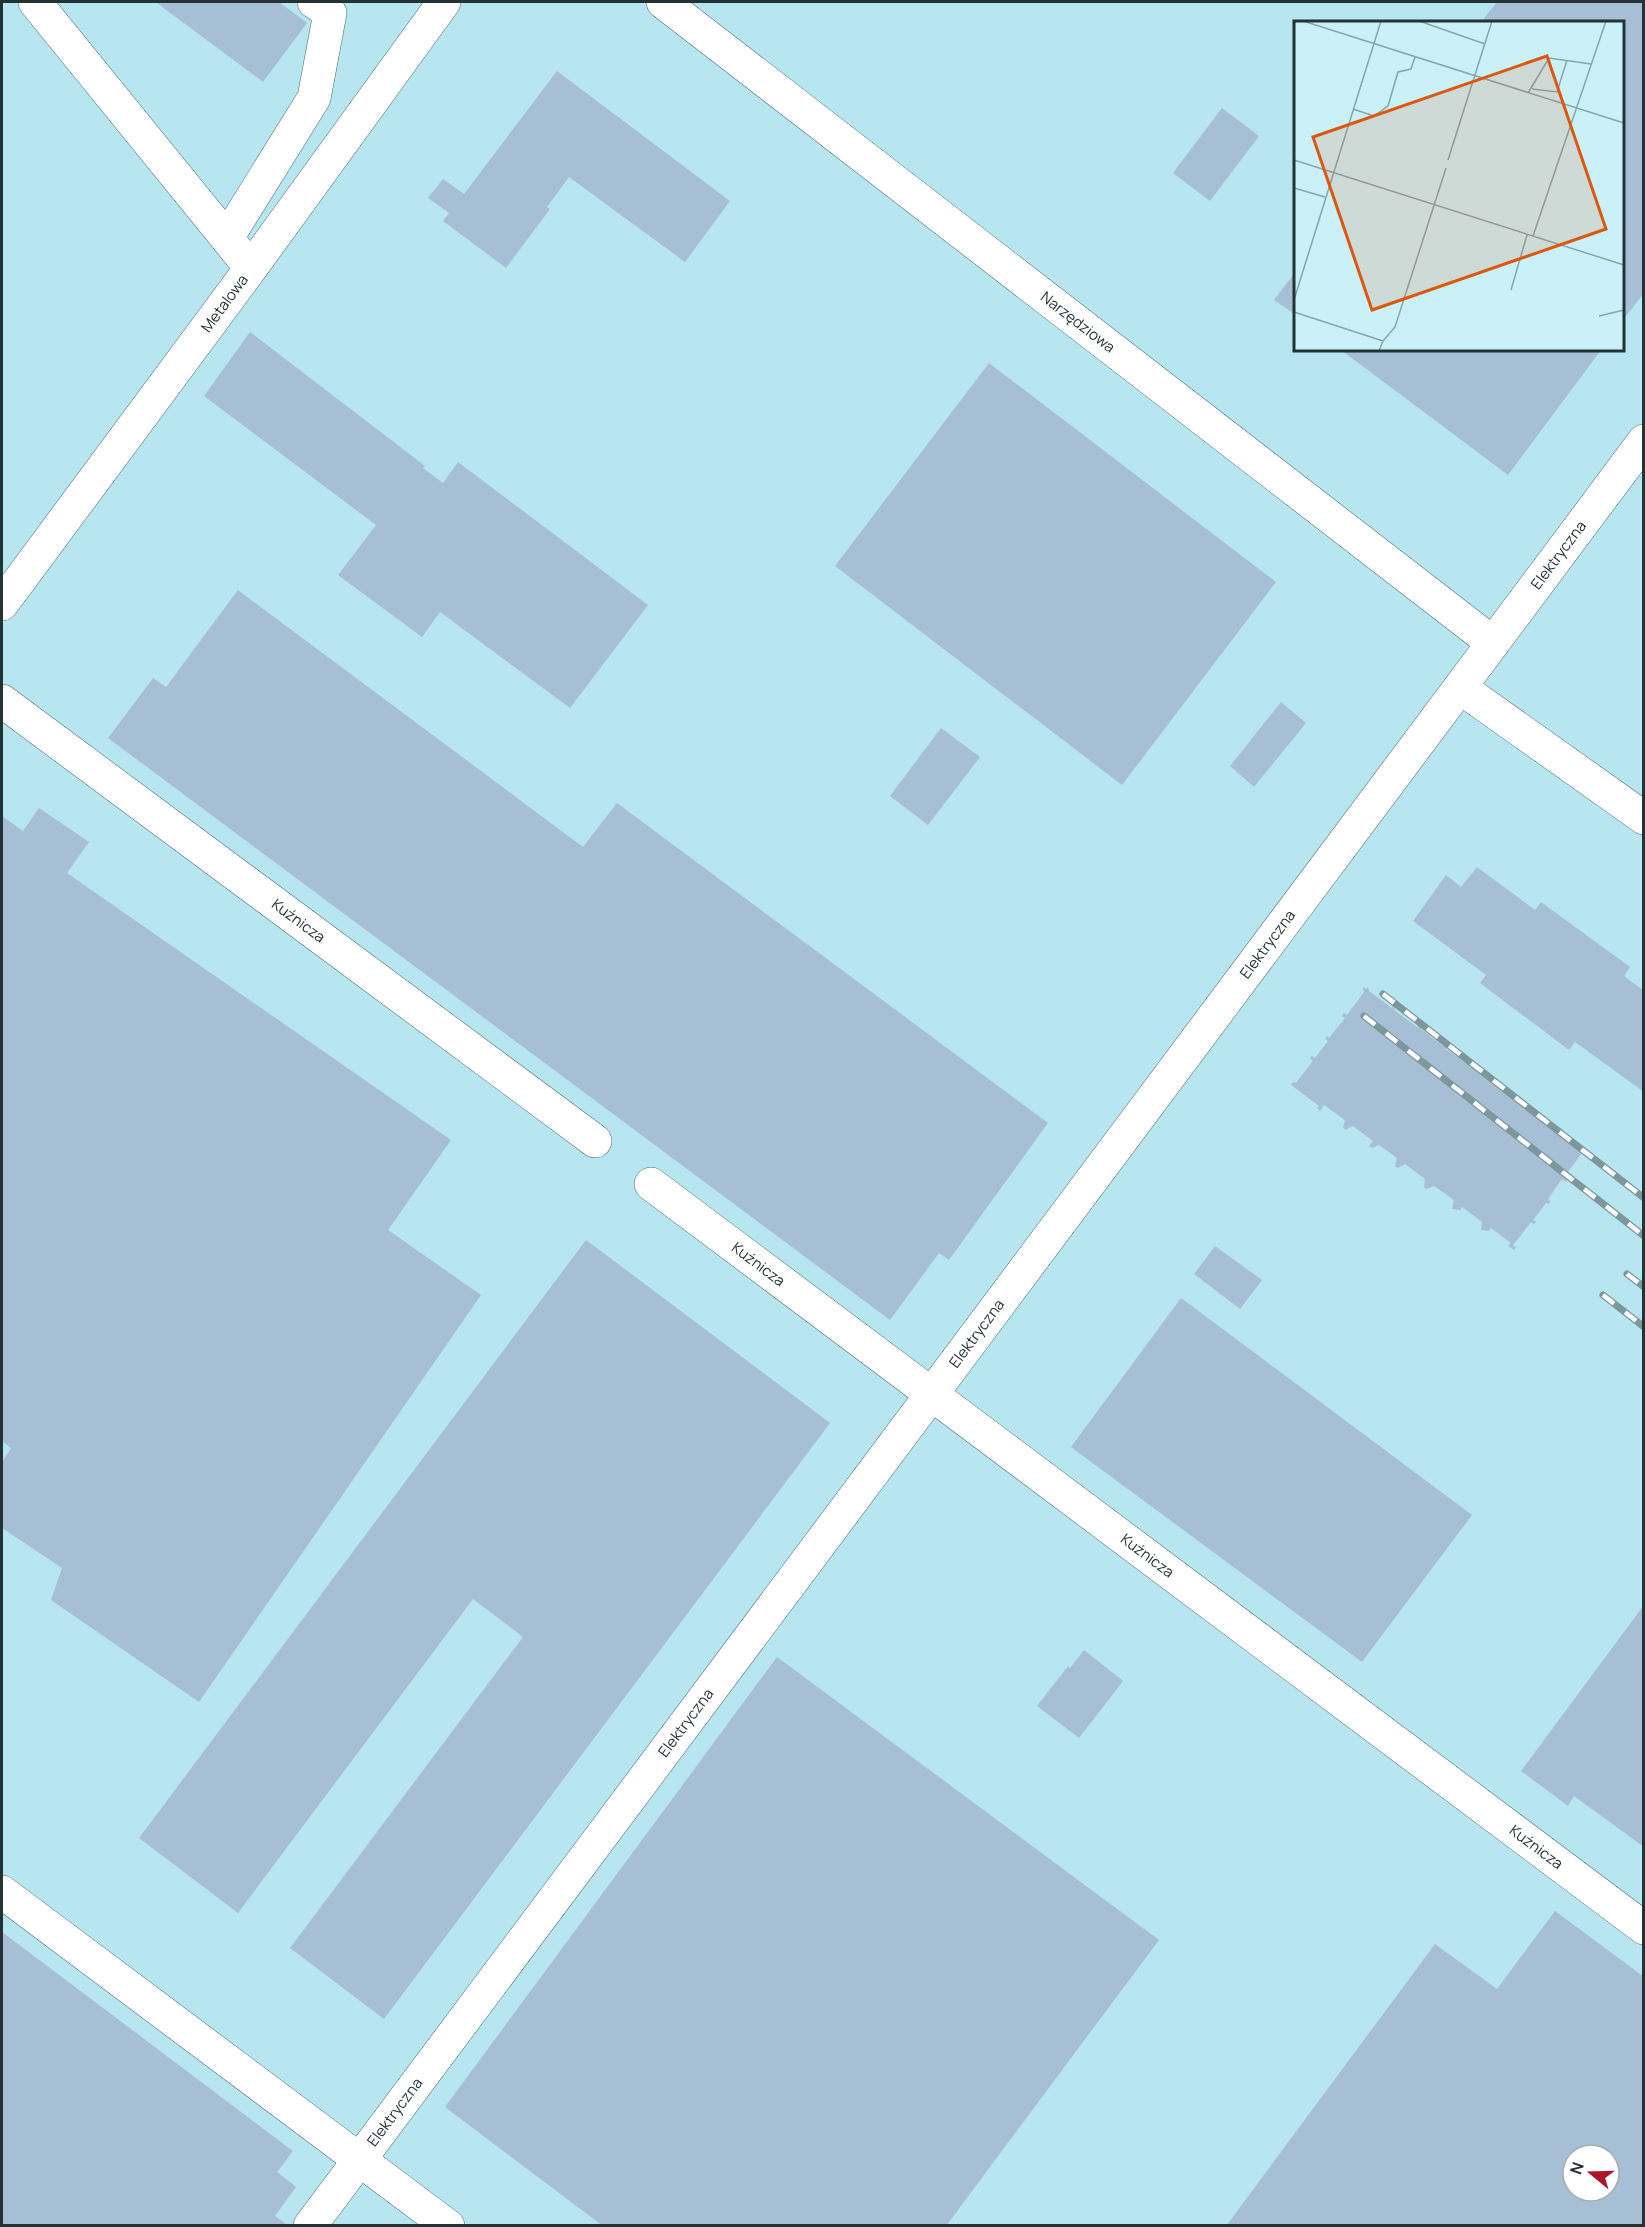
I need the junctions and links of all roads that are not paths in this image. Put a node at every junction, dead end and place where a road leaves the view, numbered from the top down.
1 (35, 2) edge
2 (314, 2) edge
3 (444, 2) edge
4 (663, 2) edge
5 (227, 238) junction
6 (251, 268) junction
7 (1644, 441) edge
8 (2, 604) edge
9 (1493, 643) junction
10 (1461, 688) junction
11 (2, 700) edge
12 (1644, 818) edge
13 (595, 1141) dead end
14 (651, 1184) dead end
15 (930, 1394) junction
16 (2, 1892) edge
17 (1644, 1928) edge
18 (358, 2159) junction
19 (310, 2226) edge
20 (448, 2226) edge

1 - 5 street
2 - 5 street
3 - 6 street, Metalowa
4 - 9 street, Narzędziowa
5 - 6 street
6 - 8 street, Metalowa
7 - 9 street, Elektryczna
9 - 10 street, Elektryczna
10 - 12 street
10 - 15 street, Elektryczna
11 - 13 street, Kuźnicza
14 - 15 street, Kuźnicza
15 - 17 street, Kuźnicza
15 - 18 street, Elektryczna
16 - 18 street
18 - 19 street, Elektryczna
18 - 20 street

